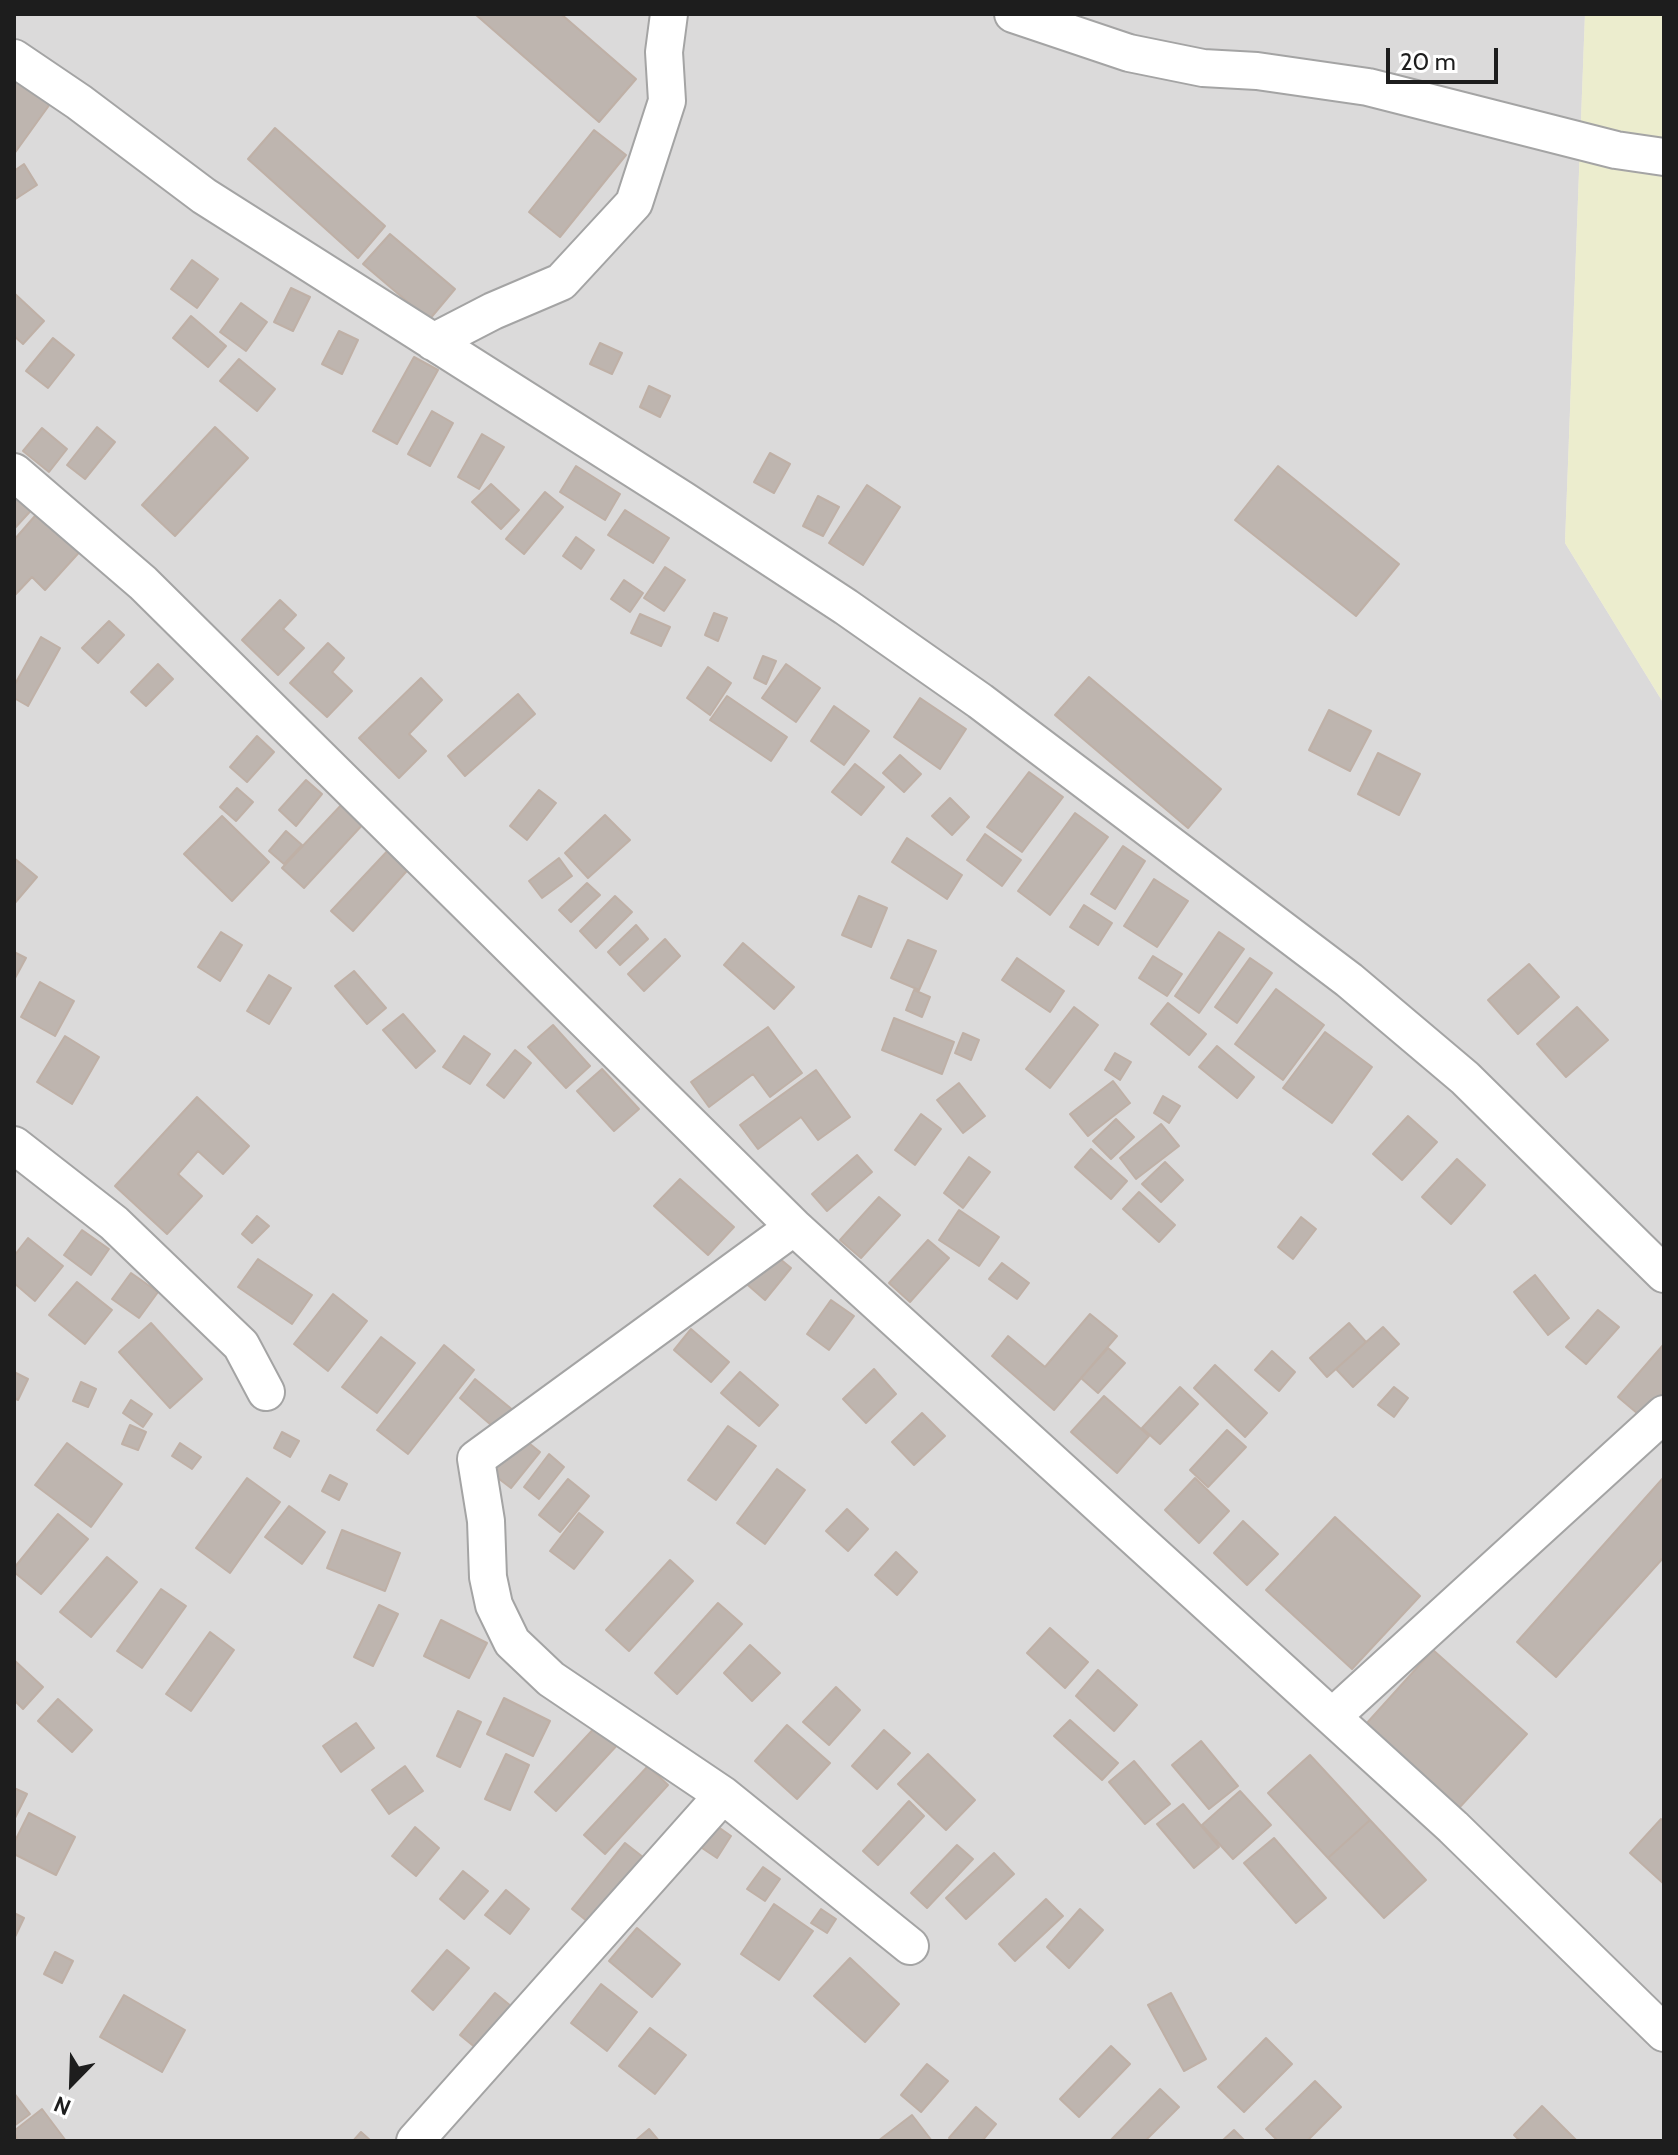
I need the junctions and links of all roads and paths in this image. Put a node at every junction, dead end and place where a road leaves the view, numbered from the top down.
1 (669, 14) edge
2 (1013, 14) edge
3 (14, 58) edge
4 (1664, 157) edge
5 (433, 342) junction
6 (14, 472) edge
7 (14, 1145) edge
8 (794, 1227) junction
9 (1664, 1274) edge
10 (266, 1392) dead end
11 (1664, 1414) edge
12 (1333, 1716) junction
13 (723, 1795) junction
14 (910, 1946) dead end
15 (1664, 2033) edge
16 (415, 2141) edge

1 - 5 street
2 - 4 street
3 - 5 street
5 - 9 street
6 - 8 street
7 - 10 street
8 - 12 street
8 - 13 street
11 - 12 street
12 - 15 street
13 - 14 street
13 - 16 street

